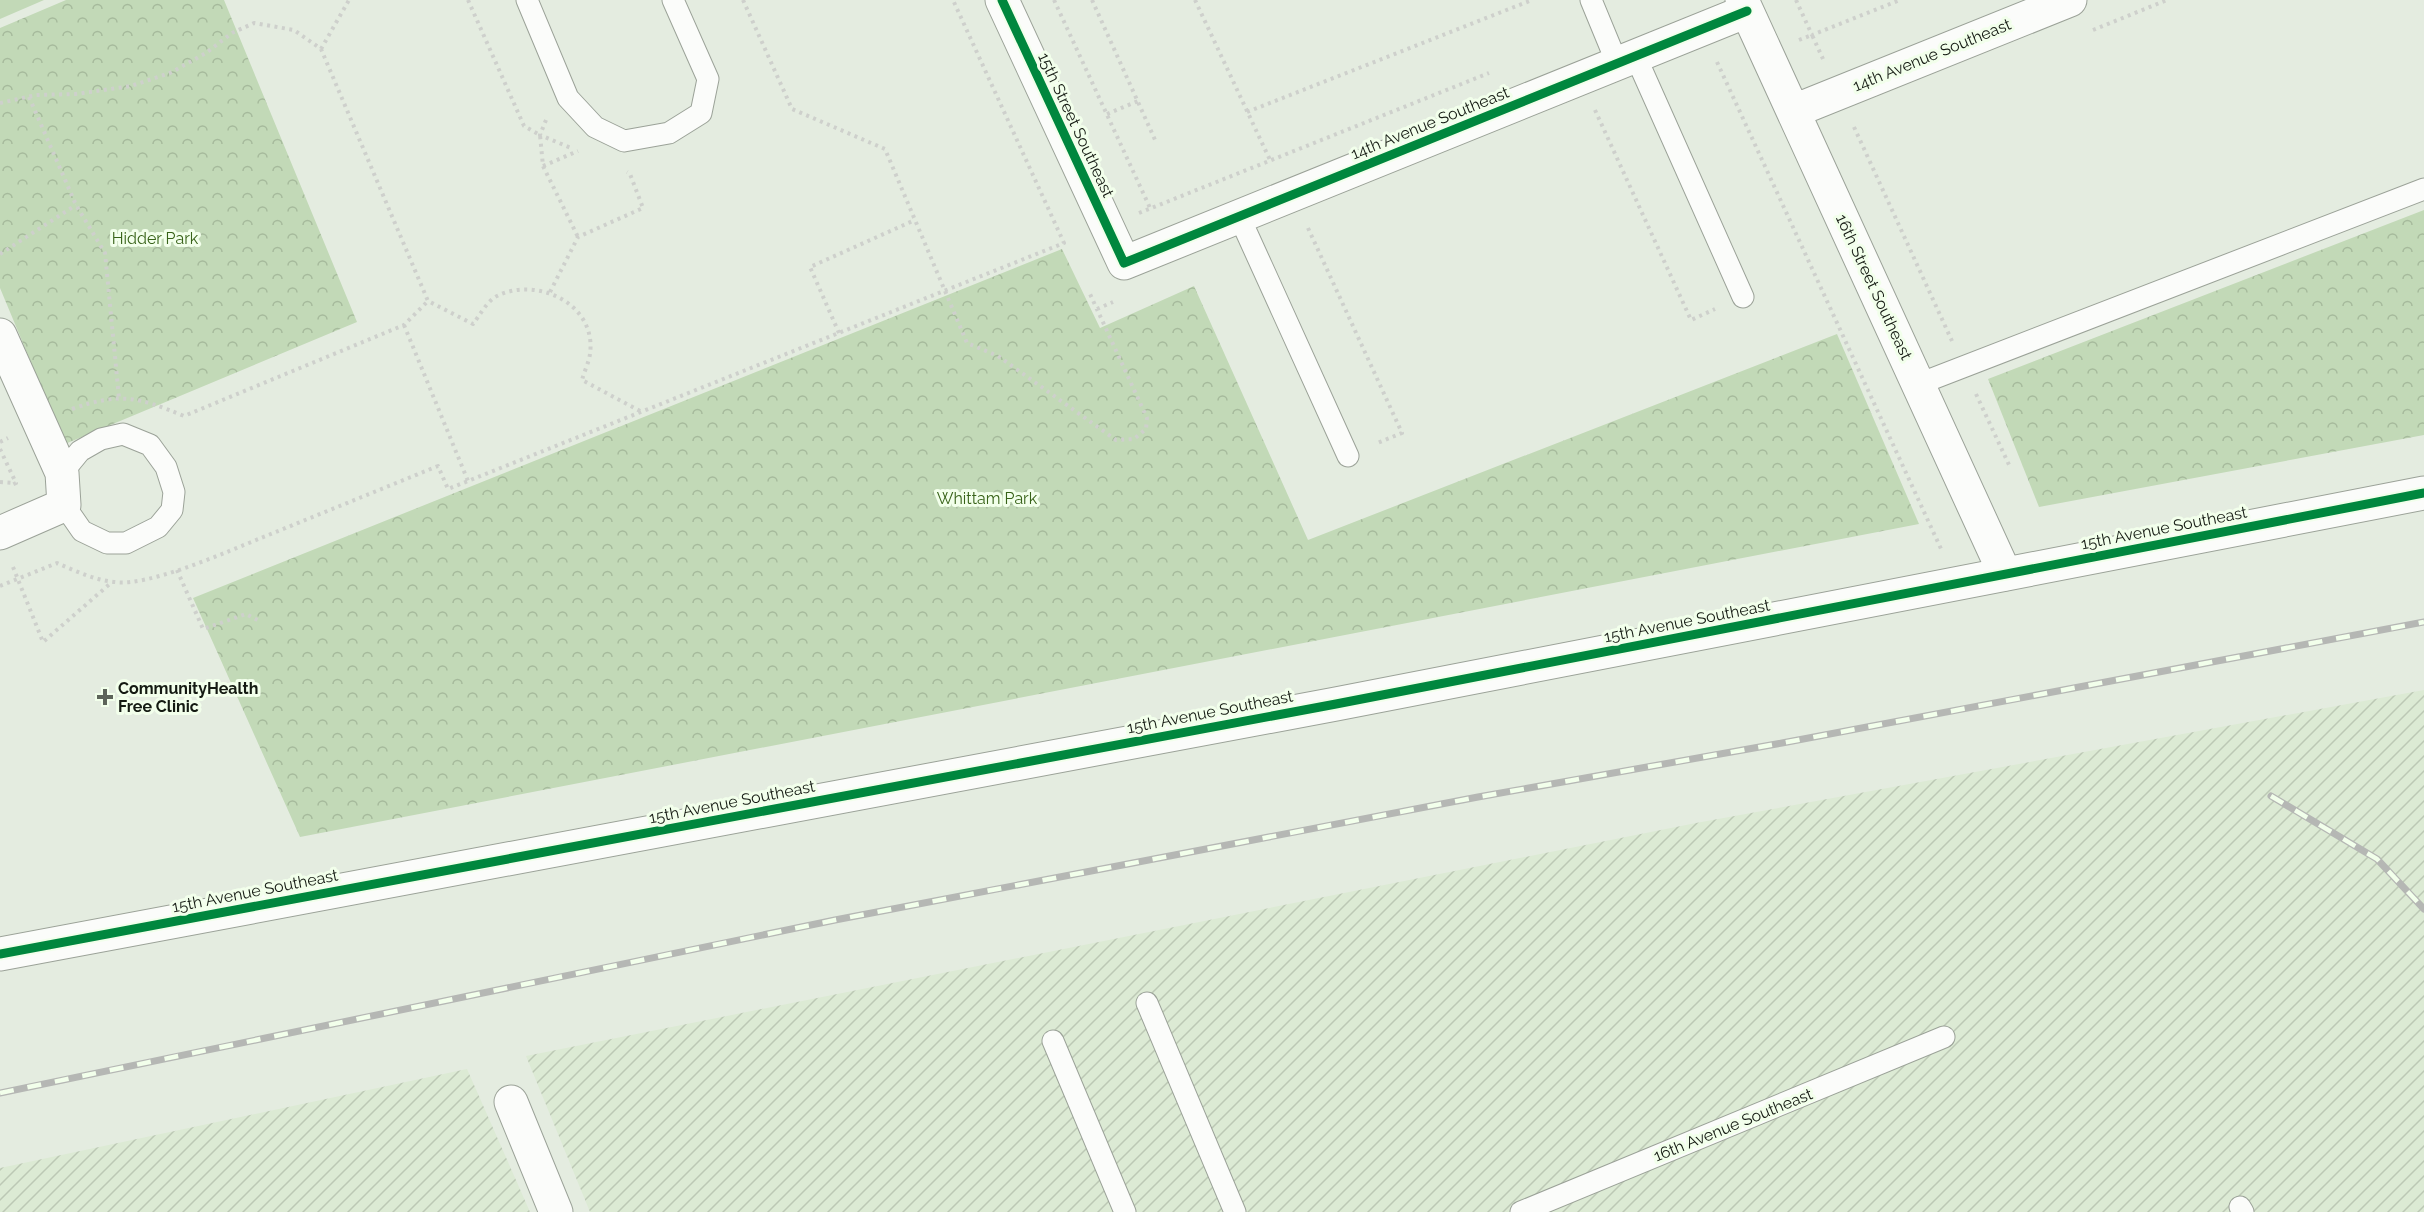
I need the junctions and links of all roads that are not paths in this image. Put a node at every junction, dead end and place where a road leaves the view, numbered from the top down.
1 (527, 0) edge
2 (673, 0) edge
3 (1002, 0) edge
4 (1591, 0) edge
5 (2070, 0) edge
6 (1745, 5) edge
7 (1626, 59) junction
8 (1794, 111) junction
9 (2424, 189) edge
10 (1239, 216) junction
11 (1124, 263) joint
12 (1743, 297) road end
13 (0, 335) edge
14 (1919, 384) junction
15 (1348, 456) road end
16 (62, 473) junction
17 (2424, 493) edge
18 (64, 505) junction
19 (5, 547) edge
20 (2005, 574) junction
21 (0, 954) edge
22 (1147, 1003) dead end
23 (1944, 1037) dead end
24 (1053, 1041) dead end
25 (511, 1102) dead end
26 (556, 1212) edge
27 (1125, 1212) edge
28 (1235, 1212) edge
29 (1521, 1212) edge

1 - 2 lane
3 - 11 street, 15th Street Southeast
4 - 7 lane
5 - 8 street, 14th Avenue Southeast
6 - 7 street, 14th Avenue Southeast
6 - 8 street, 16th Street Southeast
7 - 10 street, 14th Avenue Southeast
7 - 12 lane
8 - 14 street, 16th Street Southeast
9 - 14 lane
10 - 11 street, 14th Avenue Southeast
10 - 15 lane
13 - 16 street
14 - 20 street, 16th Street Southeast
16 - 18 street
16 - 18 lane
17 - 20 street, 15th Avenue Southeast
18 - 19 street
20 - 21 street, 15th Avenue Southeast
22 - 28 lane
23 - 29 lane, 16th Avenue Southeast
24 - 27 lane
25 - 26 street

